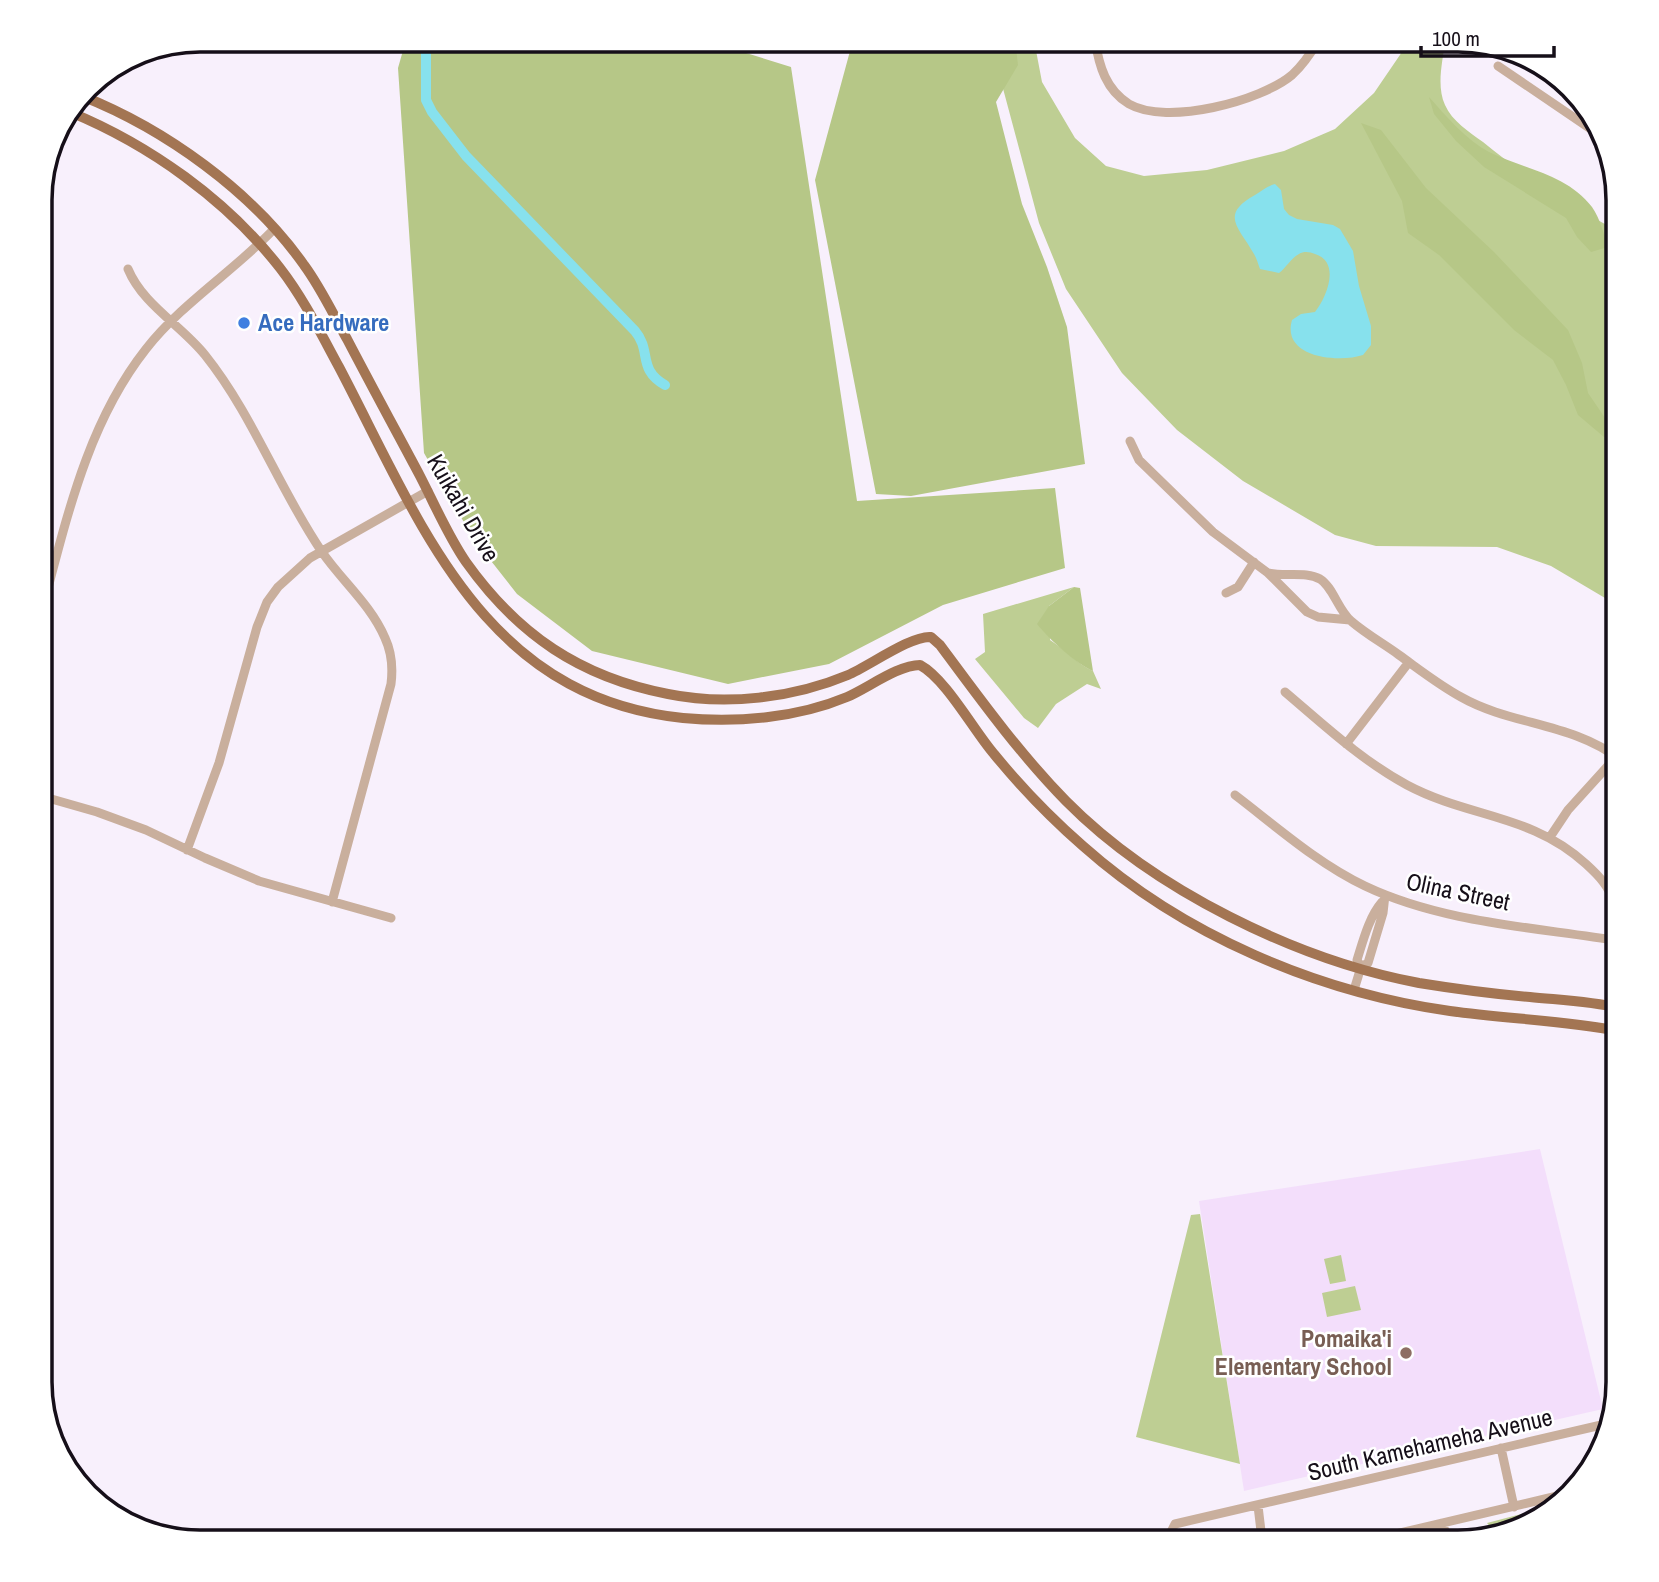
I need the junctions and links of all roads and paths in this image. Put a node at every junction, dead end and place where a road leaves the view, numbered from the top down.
1 (1098, 52) edge
2 (1310, 52) edge
3 (1498, 66) dead end
4 (92, 101) edge
5 (79, 116) edge
6 (1587, 127) edge
7 (274, 229) junction
8 (259, 244) junction
9 (128, 269) dead end
10 (172, 322) junction
11 (1130, 441) dead end
12 (428, 491) junction
13 (409, 501) junction
14 (322, 551) junction
15 (1254, 562) junction
16 (53, 571) edge
17 (1268, 573) junction
18 (1226, 593) dead end
19 (1350, 620) junction
20 (1409, 662) junction
21 (1284, 692) dead end
22 (1346, 744) junction
23 (1606, 751) edge
24 (1606, 770) edge
25 (1235, 794) dead end
26 (53, 800) edge
27 (1550, 837) junction
28 (187, 850) junction
29 (1606, 885) edge
30 (1384, 898) junction
31 (332, 902) junction
32 (391, 918) dead end
33 (1606, 939) edge
34 (1361, 967) junction
35 (1354, 990) junction
36 (1606, 1006) edge
37 (1606, 1028) edge
38 (1600, 1426) edge
39 (1501, 1448) junction
40 (1550, 1498) edge
41 (1258, 1506) junction
42 (1514, 1507) junction
43 (1443, 1523) junction
44 (1172, 1530) edge
45 (1261, 1530) edge
46 (1413, 1530) edge
47 (1445, 1530) edge

1 - 2 street
3 - 6 street
4 - 7 main road, Kuikahi Drive
5 - 8 main road, Kuikahi Drive
7 - 8 street
7 - 12 main road, Kuikahi Drive
8 - 10 street
8 - 13 main road, Kuikahi Drive
9 - 10 street
10 - 14 street
10 - 16 street
11 - 15 street
12 - 13 street
12 - 34 main road, Kuikahi Drive
13 - 14 street
13 - 35 main road, Kuikahi Drive
14 - 28 street
14 - 31 street
15 - 17 street
15 - 18 street
17 - 19 street
17 - 19 street
19 - 20 street
20 - 22 street
20 - 23 street
21 - 22 street
22 - 27 street
24 - 27 street
25 - 30 street, Olina Street
26 - 28 street
27 - 29 street
28 - 31 street
30 - 33 street, Olina Street
30 - 34 street
31 - 32 street
34 - 35 street
34 - 36 main road
35 - 37 main road
38 - 39 street, South Kamehameha Avenue
39 - 41 street, South Kamehameha Avenue
39 - 42 street
40 - 42 street
41 - 44 street, South Kamehameha Avenue
41 - 45 street
42 - 43 street
43 - 46 street
43 - 47 street

